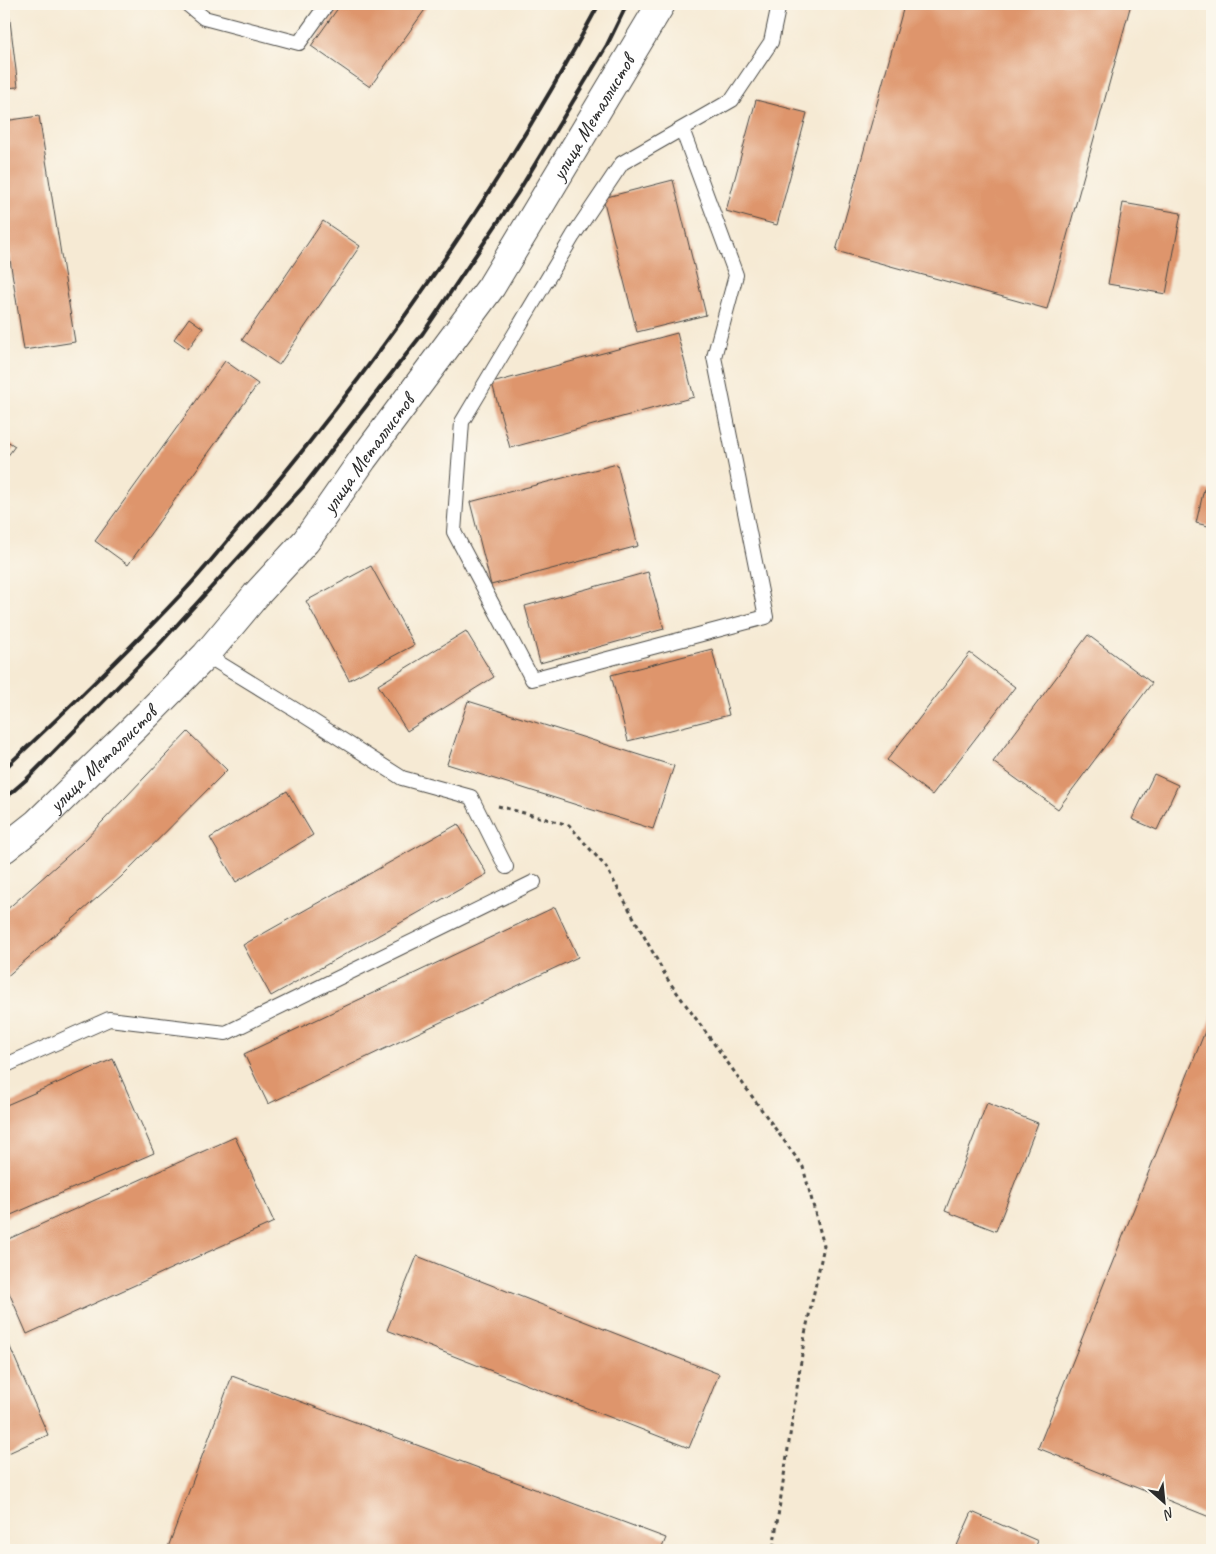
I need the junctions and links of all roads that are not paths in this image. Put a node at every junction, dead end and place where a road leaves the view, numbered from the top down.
1 (187, 4) edge
2 (328, 4) edge
3 (661, 4) edge
4 (779, 4) edge
5 (682, 129) junction
6 (206, 655) junction
7 (4, 849) edge
8 (506, 867) dead end
9 (534, 882) dead end
10 (4, 1066) edge

1 - 2 lane
3 - 6 main road, улица Металлистов
4 - 5 lane
5 - 5 lane
6 - 7 main road, улица Металлистов
6 - 8 lane
9 - 10 lane

